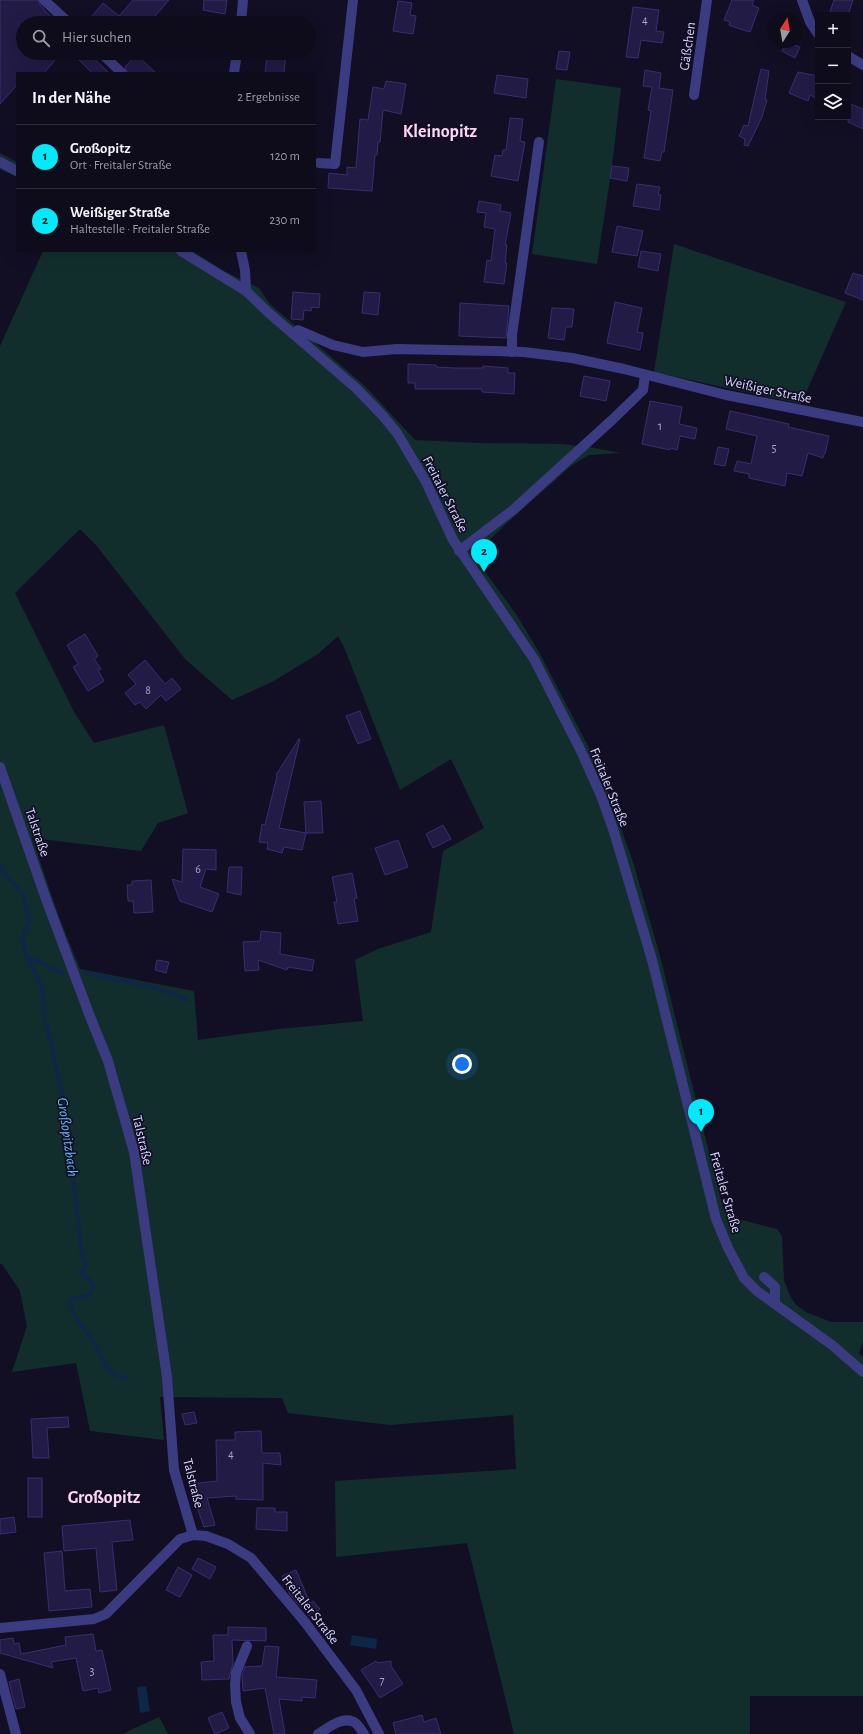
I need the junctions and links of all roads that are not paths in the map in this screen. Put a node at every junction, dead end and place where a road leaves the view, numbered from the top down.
1 (44, 0) edge
2 (243, 0) edge
3 (353, 0) edge
4 (708, 0) edge
5 (802, 0) edge
6 (61, 16) edge
7 (242, 16) edge
8 (815, 30) edge
9 (851, 58) edge
10 (109, 60) edge
11 (236, 60) edge
12 (863, 65) edge
13 (121, 72) edge
14 (234, 72) edge
15 (694, 96) dead end
16 (539, 142) dead end
17 (0, 162) edge
18 (320, 163) dead end
19 (16, 170) edge
20 (183, 252) edge
21 (241, 252) edge
22 (246, 291) junction
23 (294, 334) junction
24 (512, 352) junction
25 (646, 375) junction
26 (863, 422) edge
27 (459, 551) junction
28 (0, 767) edge
29 (764, 1277) dead end
30 (775, 1304) junction
31 (863, 1372) edge
32 (193, 1535) junction
33 (0, 1628) edge
34 (247, 1646) dead end
35 (0, 1674) edge
36 (16, 1734) edge
37 (250, 1734) edge
38 (318, 1734) edge
39 (364, 1734) edge
40 (379, 1734) edge

1 - 6 street
2 - 7 street
3 - 18 street
4 - 15 street, Gäßchen
5 - 8 street
9 - 12 street
10 - 13 street
11 - 14 street
16 - 24 street
17 - 19 street
20 - 22 street, Freitaler Straße
21 - 22 street
22 - 23 street, Freitaler Straße
23 - 24 street, Weißiger Straße
23 - 27 street, Freitaler Straße
24 - 25 street, Weißiger Straße
25 - 26 street, Weißiger Straße
25 - 27 street
27 - 30 street, Freitaler Straße
28 - 32 street, Talstraße
29 - 30 street
30 - 31 street, Freitaler Straße
32 - 33 street
32 - 40 street, Freitaler Straße
34 - 37 street
35 - 36 street
38 - 39 street

